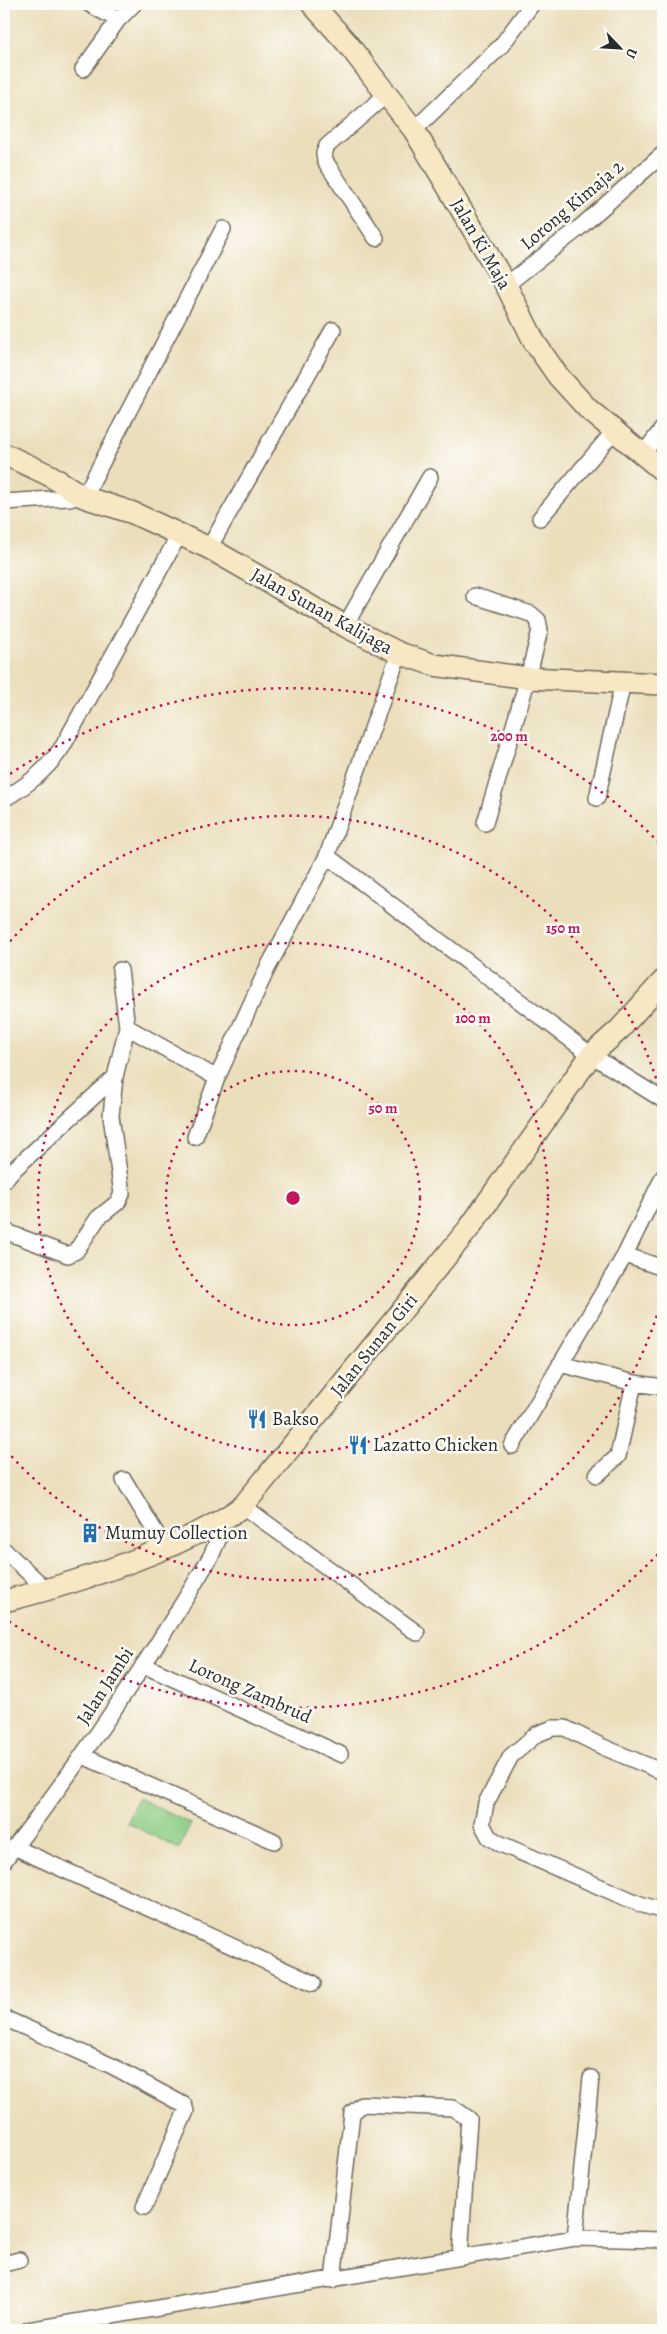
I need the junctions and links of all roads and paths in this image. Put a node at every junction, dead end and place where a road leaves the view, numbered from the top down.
1 (89, 4) edge
2 (134, 4) edge
3 (312, 4) edge
4 (532, 4) edge
5 (118, 20) junction
6 (83, 69) dead end
7 (387, 94) junction
8 (414, 130) junction
9 (663, 154) edge
10 (223, 229) dead end
11 (376, 238) dead end
12 (506, 285) junction
13 (334, 330) dead end
14 (663, 428) edge
15 (615, 430) junction
16 (4, 454) edge
17 (643, 454) junction
18 (663, 471) edge
19 (430, 477) dead end
20 (84, 496) junction
21 (4, 502) edge
22 (540, 518) dead end
23 (180, 534) junction
24 (208, 548) junction
25 (475, 596) dead end
26 (345, 626) junction
27 (398, 653) junction
28 (528, 678) junction
29 (624, 682) junction
30 (663, 684) edge
31 (597, 798) dead end
32 (4, 800) edge
33 (485, 823) dead end
34 (327, 856) junction
35 (120, 970) dead end
36 (663, 981) edge
37 (128, 1027) junction
38 (591, 1055) junction
39 (115, 1077) junction
40 (217, 1078) junction
41 (663, 1100) edge
42 (195, 1137) dead end
43 (663, 1177) edge
44 (4, 1181) edge
45 (4, 1232) edge
46 (625, 1255) junction
47 (663, 1268) edge
48 (560, 1364) junction
49 (634, 1383) junction
50 (663, 1387) edge
51 (512, 1446) dead end
52 (597, 1475) dead end
53 (124, 1480) dead end
54 (243, 1506) junction
55 (221, 1523) junction
56 (165, 1548) junction
57 (4, 1550) edge
58 (47, 1590) junction
59 (4, 1601) edge
60 (417, 1633) dead end
61 (143, 1664) junction
62 (340, 1754) dead end
63 (83, 1756) junction
64 (663, 1772) edge
65 (274, 1841) dead end
66 (14, 1847) junction
67 (4, 1861) edge
68 (663, 1911) edge
69 (313, 1983) dead end
70 (4, 2018) edge
71 (591, 2078) dead end
72 (144, 2206) dead end
73 (575, 2238) junction
74 (663, 2240) edge
75 (460, 2257) junction
76 (19, 2260) dead end
77 (4, 2264) edge
78 (333, 2280) junction
79 (28, 2330) edge

1 - 5 street
2 - 5 street
3 - 7 street, Jalan Ki Maja
4 - 8 street
5 - 6 street
7 - 8 street, Jalan Ki Maja
7 - 11 street
8 - 12 street, Jalan Ki Maja
9 - 12 street, Lorong Kimaja 2
10 - 20 street
12 - 15 street, Jalan Ki Maja
13 - 24 street
14 - 17 street
15 - 17 street, Jalan Ki Maja
15 - 22 street
16 - 20 street, Jalan Sunan Kalijaga
17 - 18 street, Jalan Ki Maja
19 - 26 street
20 - 21 street
20 - 23 street, Jalan Sunan Kalijaga
23 - 24 street, Jalan Sunan Kalijaga
23 - 32 street
24 - 26 street, Jalan Sunan Kalijaga
25 - 28 street
26 - 27 street, Jalan Sunan Kalijaga
27 - 28 street, Jalan Sunan Kalijaga
27 - 34 street
28 - 29 street, Jalan Sunan Kalijaga
28 - 33 street
29 - 30 street, Jalan Sunan Kalijaga
29 - 31 street
34 - 38 street
34 - 40 street
35 - 37 street
36 - 38 street, Jalan Sunan Giri
37 - 39 street
37 - 40 street
38 - 41 street
38 - 54 street, Jalan Sunan Giri
39 - 44 street
39 - 45 street
40 - 42 street
43 - 46 street
46 - 47 street
46 - 48 street
48 - 49 street
48 - 51 street
49 - 50 street
49 - 52 street
53 - 56 street
54 - 55 street, Jalan Sunan Giri
54 - 60 street
55 - 56 street, Jalan Sunan Giri
55 - 61 street, Jalan Jambi
56 - 58 street, Jalan Sunan Giri
57 - 58 street
58 - 59 street, Jalan Sunan Giri
61 - 62 street, Lorong Zambrud
61 - 63 street, Jalan Jambi
63 - 65 street
63 - 66 street, Jalan Jambi
64 - 68 street
66 - 67 street, Jalan Jambi
66 - 69 street
70 - 72 street
71 - 73 street
73 - 74 street
73 - 75 street
75 - 78 street
75 - 78 street
76 - 77 street
78 - 79 street

